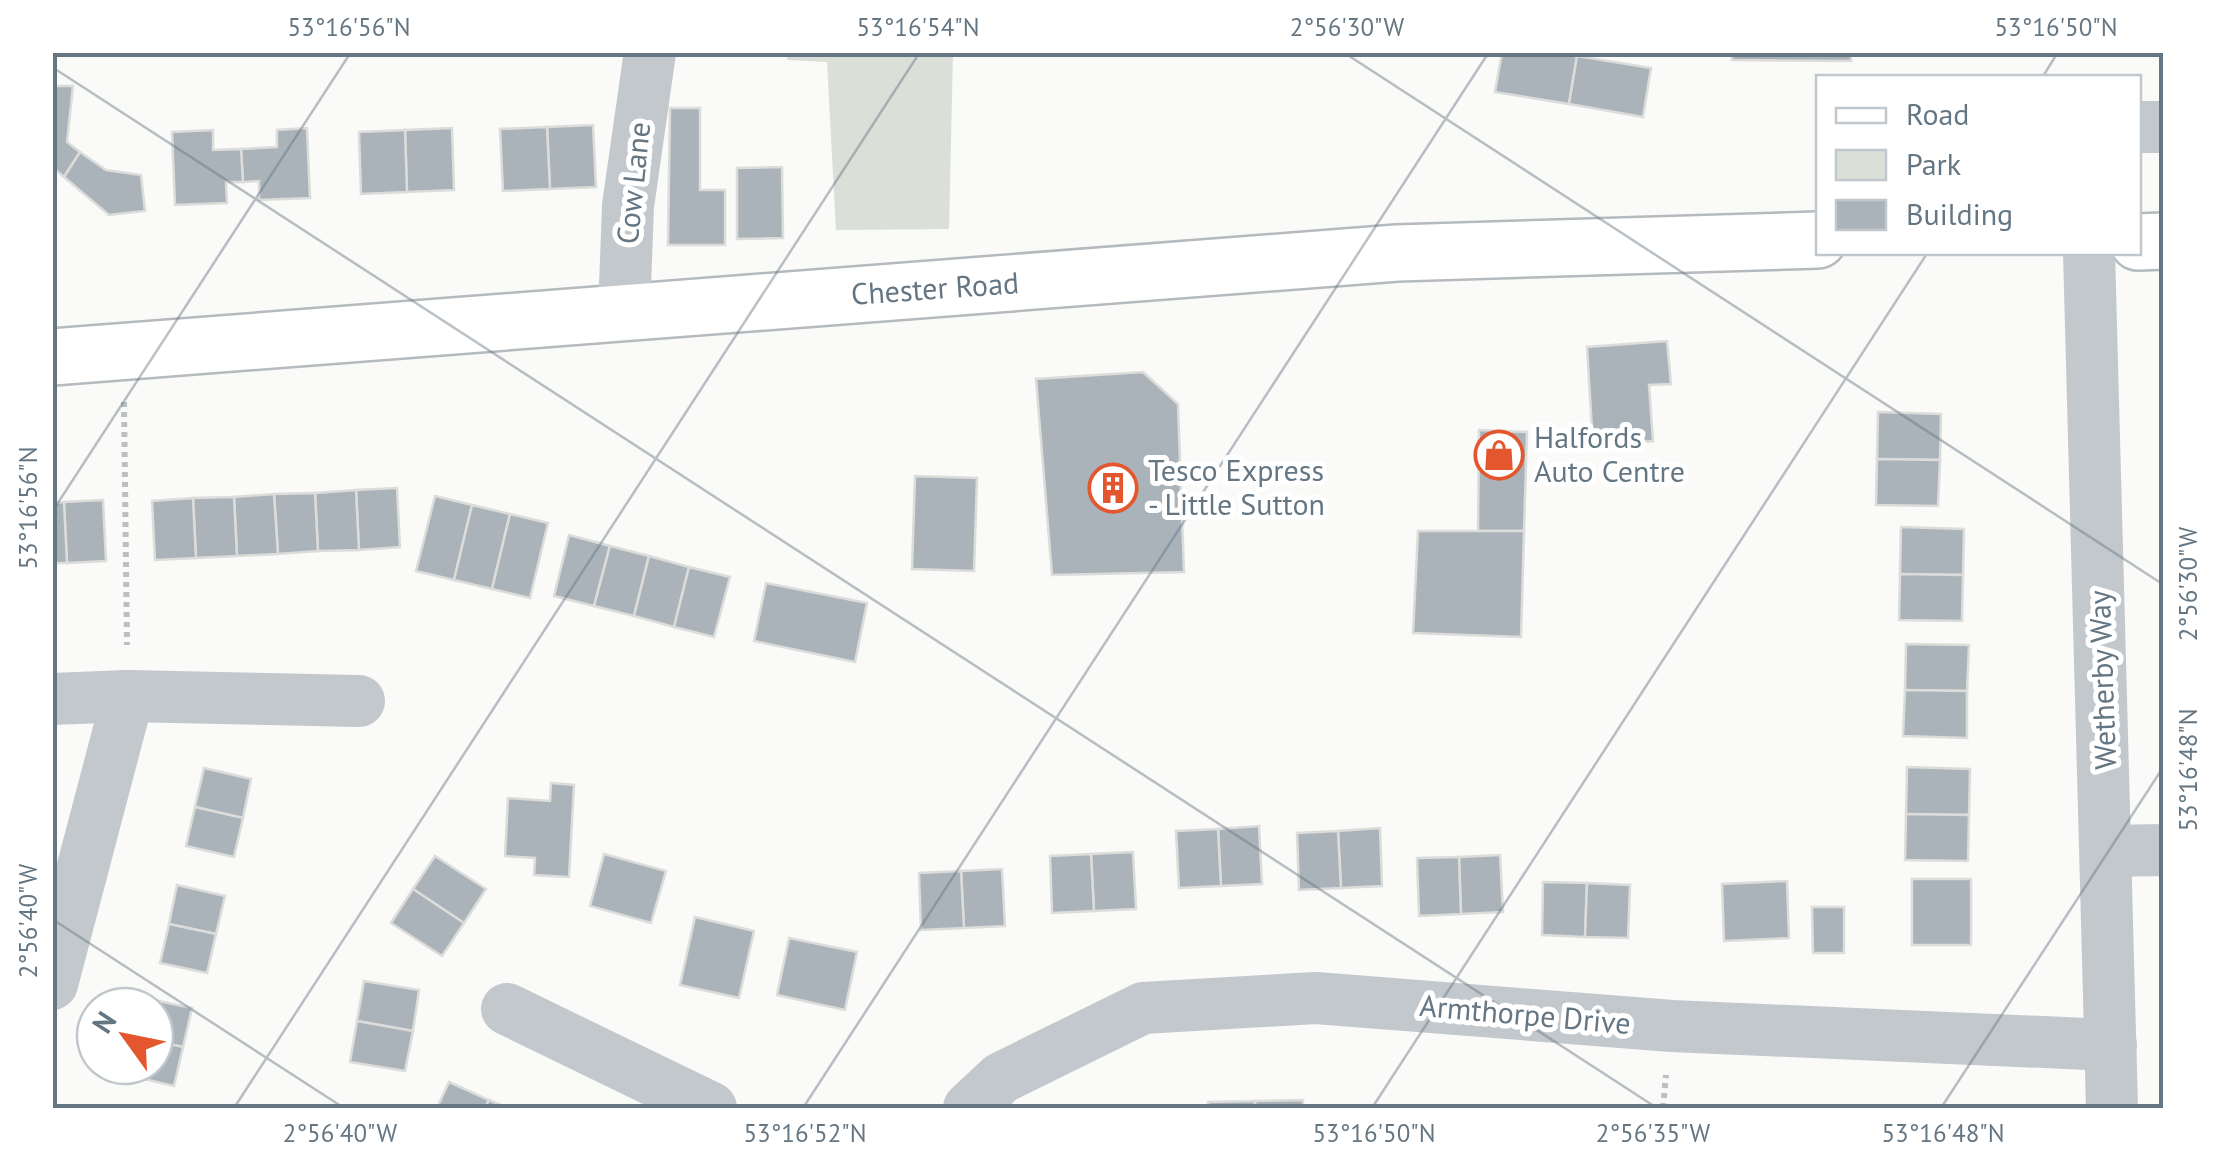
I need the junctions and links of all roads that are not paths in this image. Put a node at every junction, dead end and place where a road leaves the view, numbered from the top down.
1 (650, 52) edge
2 (1816, 240) edge
3 (2089, 255) edge
4 (624, 313) junction
5 (52, 358) edge
6 (128, 696) junction
7 (52, 699) edge
8 (359, 702) dead end
9 (2164, 850) edge
10 (2108, 852) junction
11 (52, 984) edge
12 (507, 1010) dead end
13 (2110, 1045) junction
14 (711, 1108) edge
15 (969, 1108) edge
16 (2112, 1108) edge

1 - 4 street, Cow Lane
2 - 4 main road, Chester Road
3 - 10 street, Wetherby Way
4 - 5 main road, Chester Road
6 - 7 street
6 - 8 street
6 - 11 street
9 - 10 street
10 - 13 street, Wetherby Way
12 - 14 street
13 - 15 street, Armthorpe Drive
13 - 16 street, Wetherby Way

